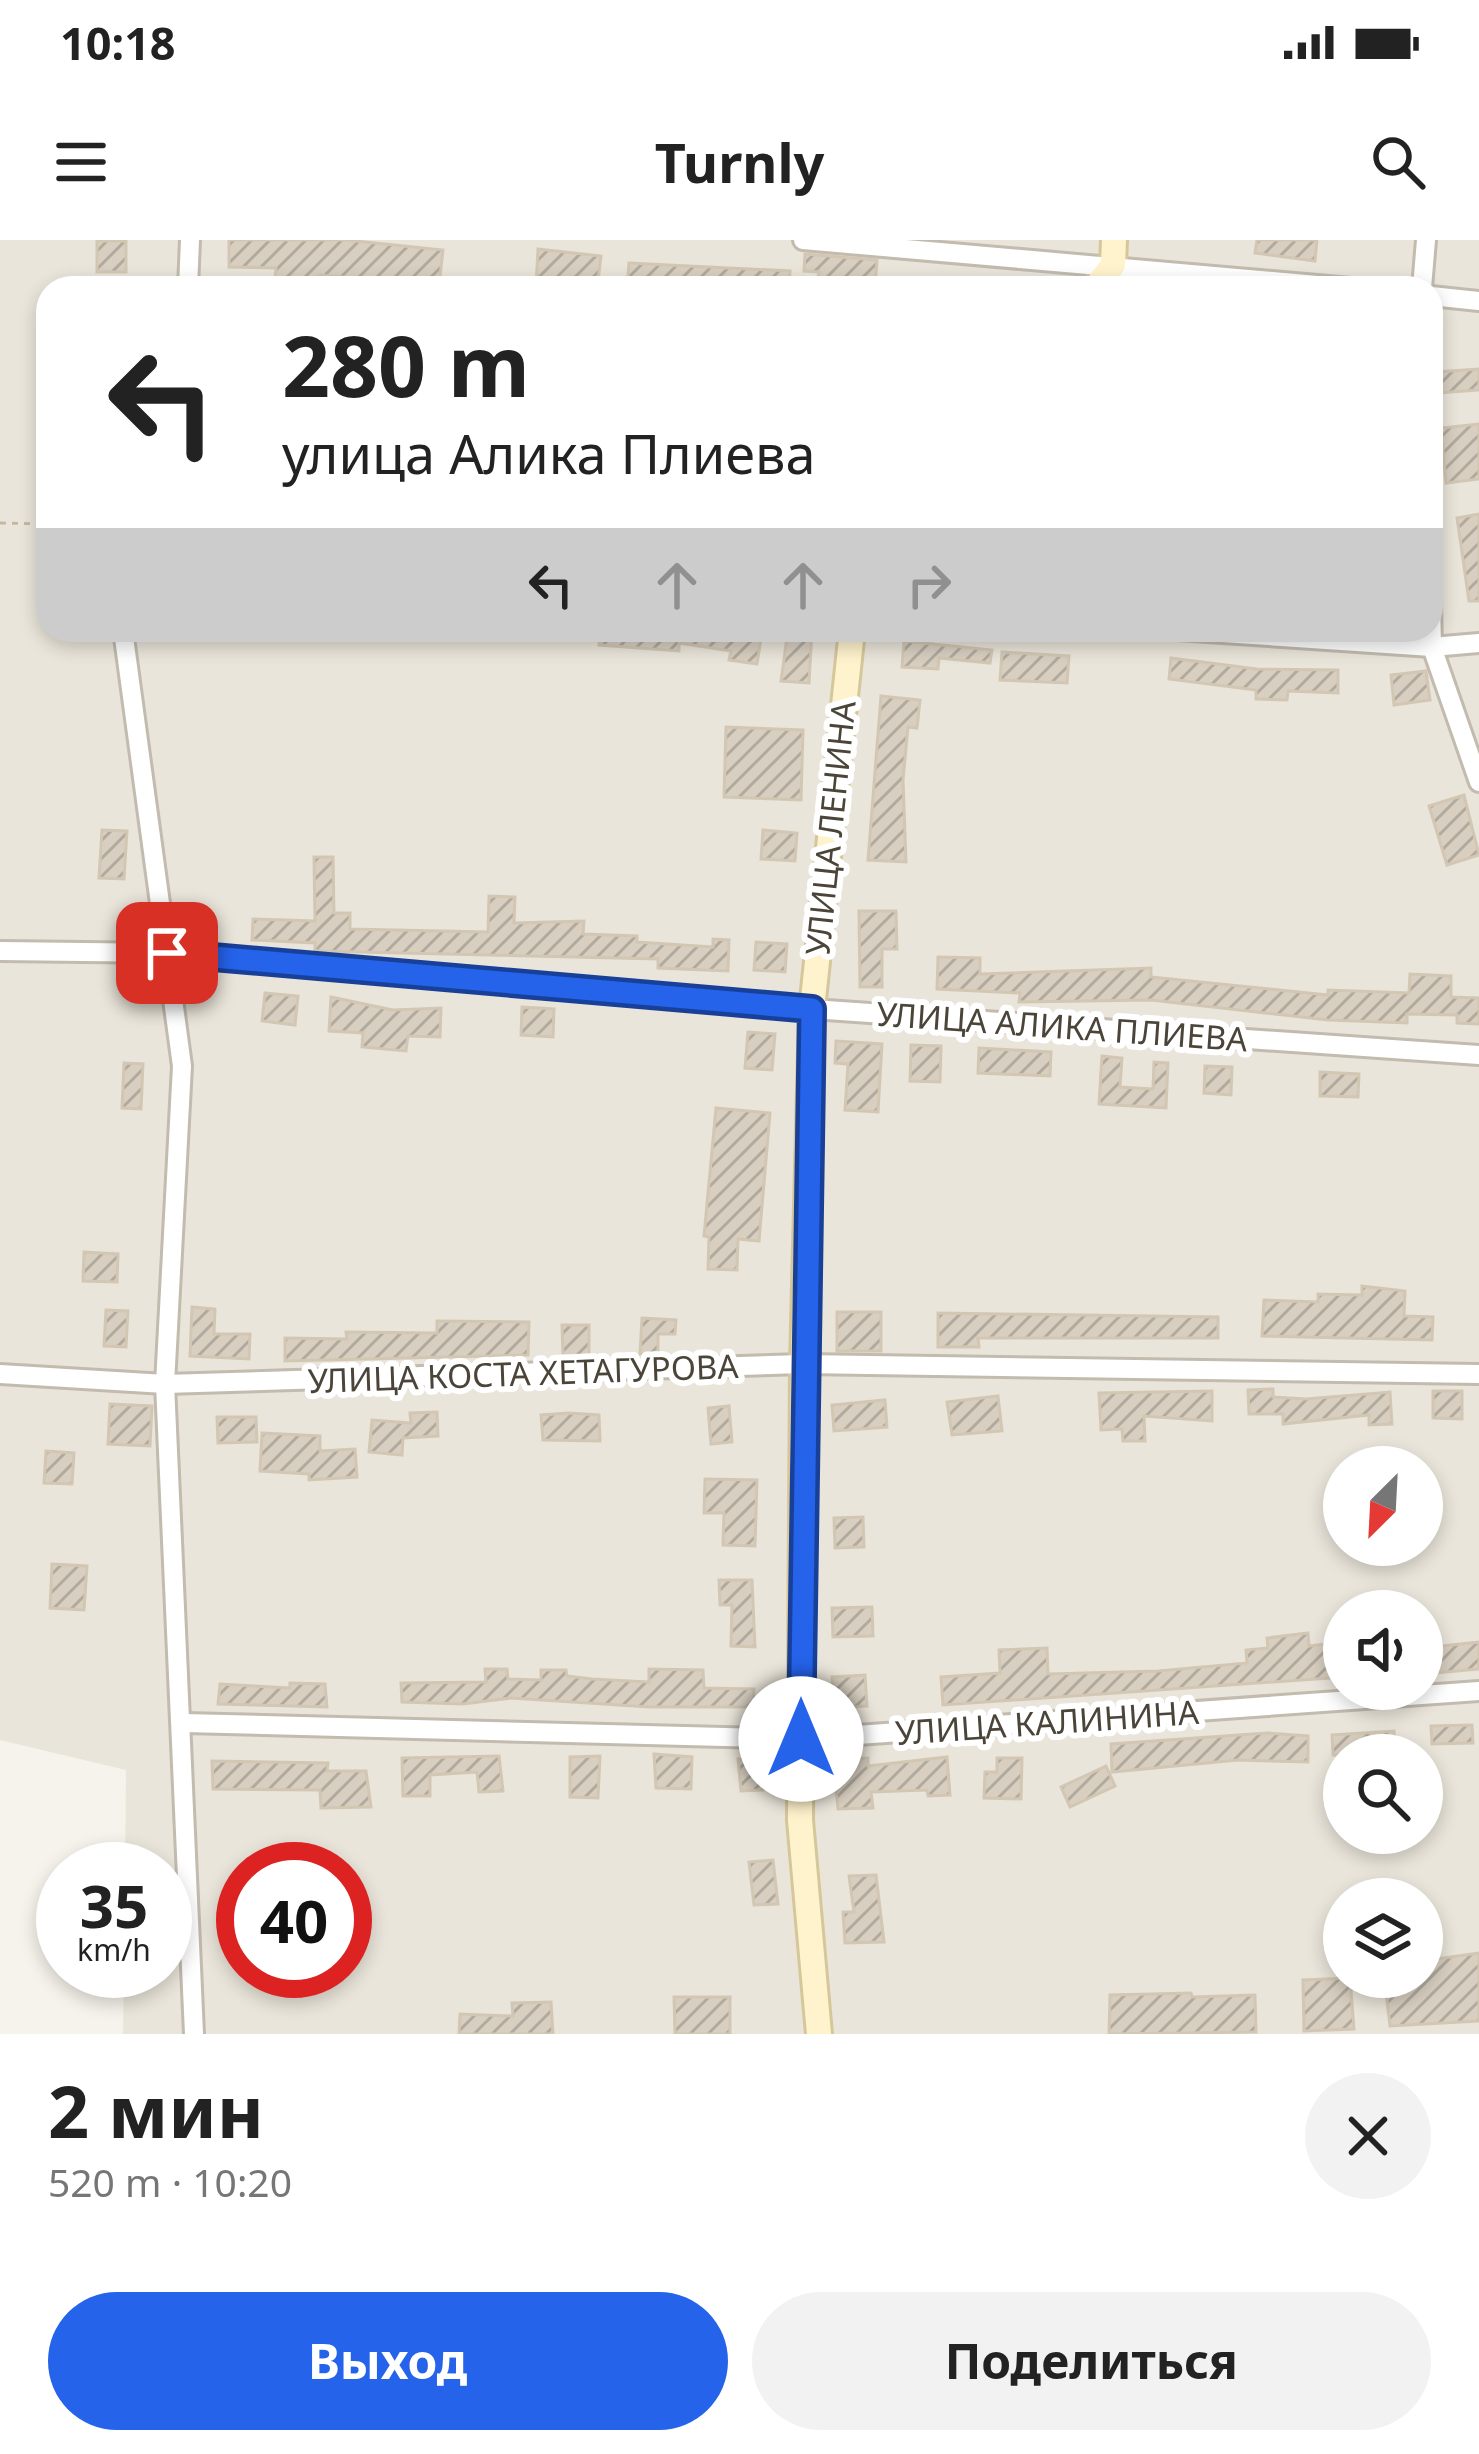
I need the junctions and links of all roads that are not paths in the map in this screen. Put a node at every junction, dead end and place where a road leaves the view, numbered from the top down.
1 (190, 240) edge
2 (803, 240) edge
3 (1426, 240) edge
4 (1113, 253) edge
5 (188, 276) edge
6 (1270, 276) edge
7 (1423, 276) edge
8 (1443, 297) edge
9 (1479, 301) edge
10 (125, 642) edge
11 (851, 642) edge
12 (1357, 642) edge
13 (1432, 642) edge
14 (1479, 643) edge
15 (1432, 647) junction
16 (1479, 782) edge
17 (0, 951) edge
18 (167, 953) junction
19 (812, 1009) junction
20 (1479, 1055) edge
21 (802, 1364) junction
22 (0, 1374) edge
23 (1479, 1374) edge
24 (165, 1384) junction
25 (1479, 1691) edge
26 (184, 1723) junction
27 (801, 1739) junction
28 (194, 2034) edge
29 (818, 2034) edge

1 - 5 street
2 - 4 street
3 - 7 street
4 - 6 street
8 - 9 street
10 - 18 street
11 - 19 street, УЛИЦА ЛЕНИНА
12 - 15 street
13 - 15 street
14 - 15 street
15 - 16 street
17 - 18 street, УЛИЦА АЛИКА ПЛИЕВА
18 - 19 street, УЛИЦА АЛИКА ПЛИЕВА
18 - 24 street
19 - 20 street, УЛИЦА АЛИКА ПЛИЕВА
19 - 21 street, УЛИЦА ЛЕНИНА
21 - 23 street, УЛИЦА КОСТА ХЕТАГУРОВА
21 - 24 street, УЛИЦА КОСТА ХЕТАГУРОВА
21 - 27 street, УЛИЦА ЛЕНИНА
22 - 24 street, УЛИЦА КОСТА ХЕТАГУРОВА
24 - 26 street
25 - 27 street, УЛИЦА КАЛИНИНА
26 - 27 street, УЛИЦА КАЛИНИНА
26 - 28 street
27 - 29 street, УЛИЦА ЛЕНИНА

